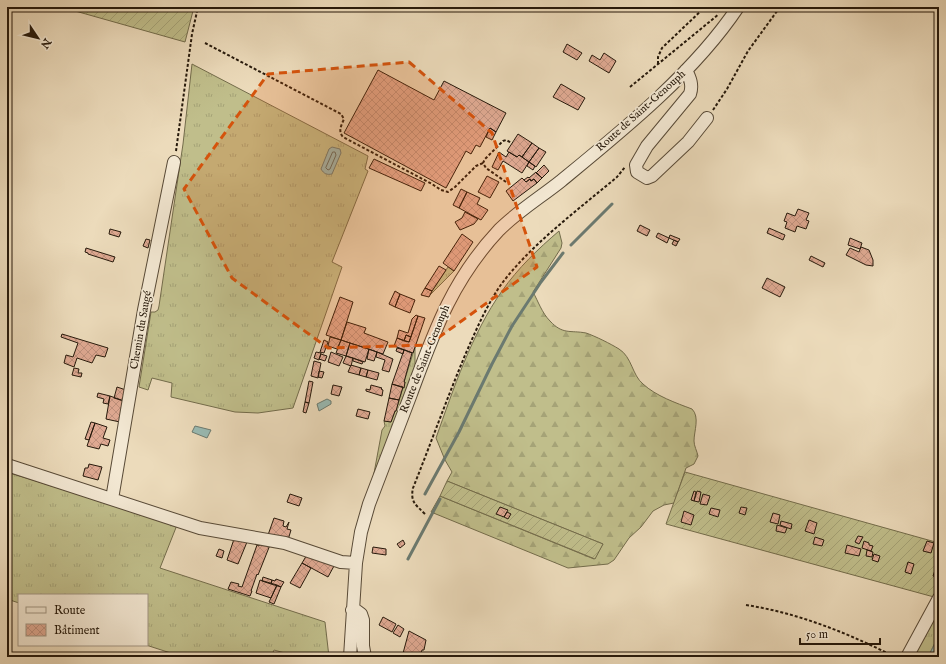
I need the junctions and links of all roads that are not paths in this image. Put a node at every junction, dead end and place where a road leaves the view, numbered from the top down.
1 (738, 7) edge
2 (686, 70) junction
3 (707, 118) road end
4 (174, 162) road end
5 (7, 466) edge
6 (112, 499) junction
7 (356, 563) junction
8 (939, 598) edge
9 (352, 610) junction
10 (350, 657) edge
11 (366, 657) edge
12 (907, 657) edge

1 - 2 street, Route de Saint-Genouph
2 - 3 street
2 - 7 street, Route de Saint-Genouph
4 - 6 street, Chemin du Saugé
5 - 6 street
6 - 7 street
7 - 9 street, Route de Saint-Genouph
8 - 12 street
9 - 10 street, Route de Saint-Genouph
9 - 11 street

